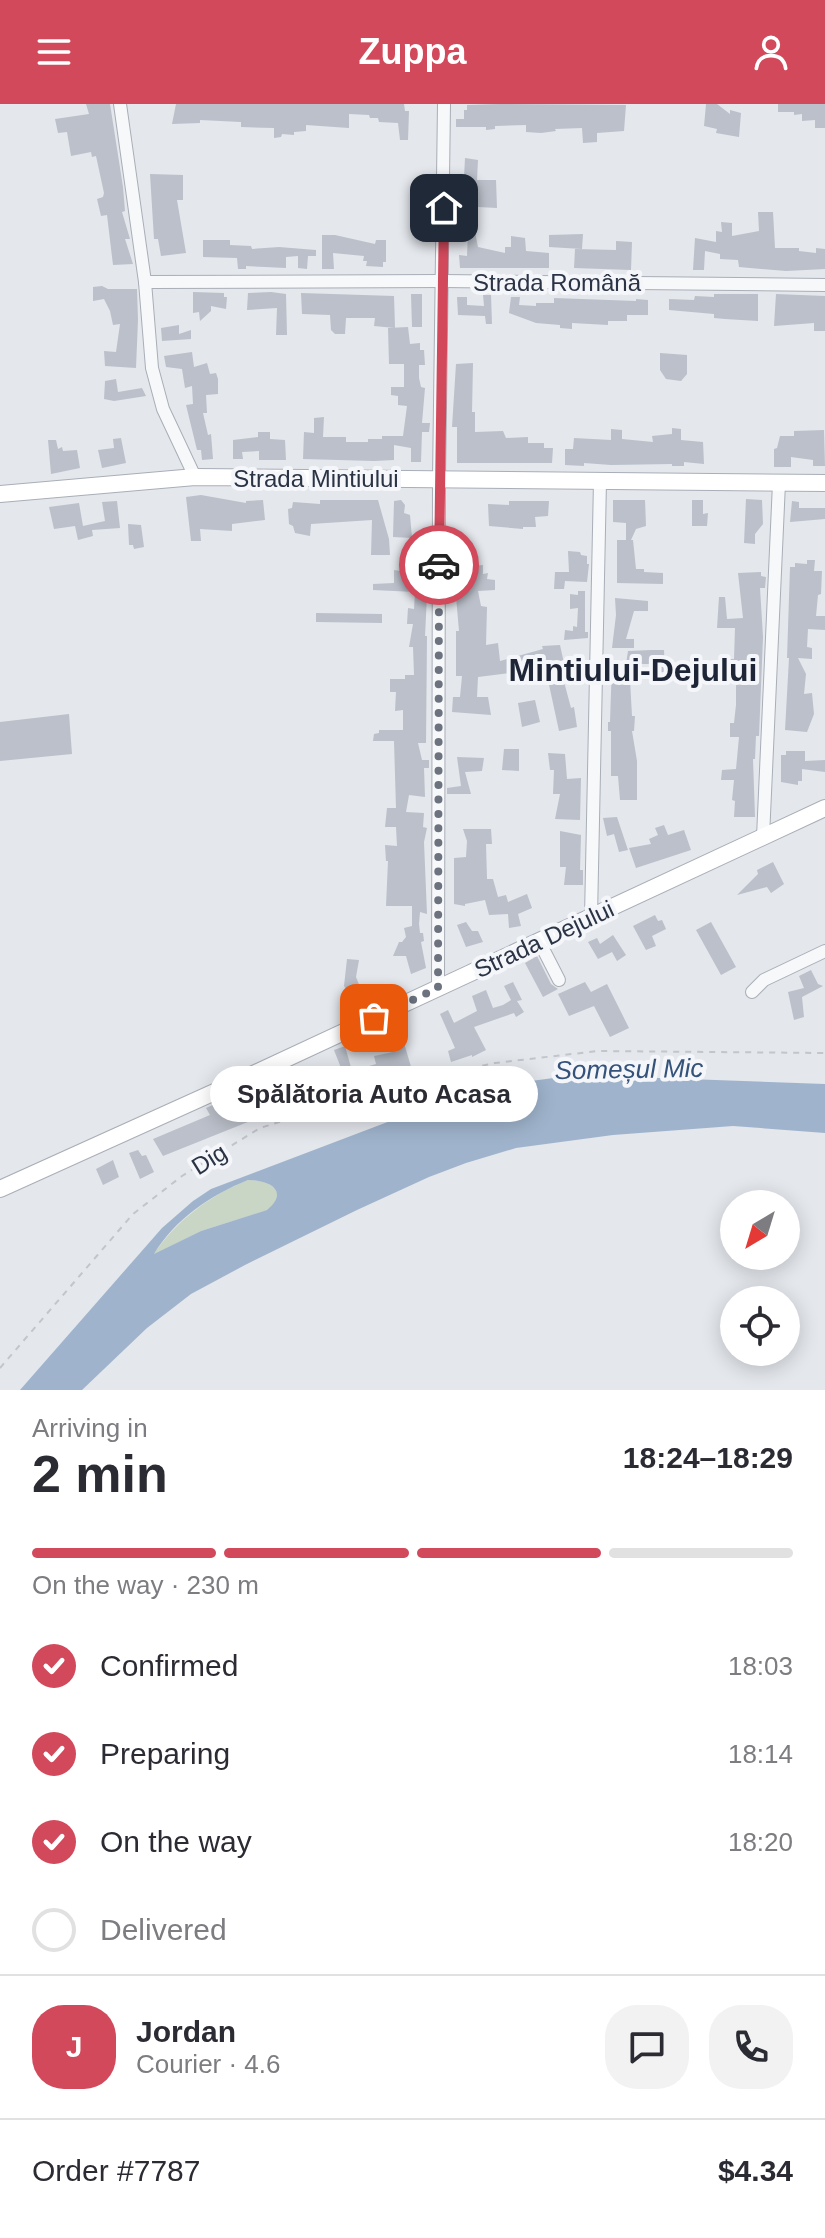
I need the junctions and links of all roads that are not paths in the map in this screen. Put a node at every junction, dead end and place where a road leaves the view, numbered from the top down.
1 (120, 104) edge
2 (444, 104) edge
3 (443, 281) junction
4 (145, 282) junction
5 (825, 285) edge
6 (195, 477) junction
7 (439, 479) junction
8 (600, 481) junction
9 (779, 483) junction
10 (825, 483) edge
11 (0, 494) edge
12 (825, 808) edge
13 (763, 837) junction
14 (591, 917) junction
15 (539, 941) junction
16 (825, 951) edge
17 (559, 980) dead end
18 (438, 988) junction
19 (752, 992) dead end
20 (0, 1189) edge

1 - 4 street
2 - 3 street
3 - 4 street, Strada Română
3 - 5 street, Strada Română
3 - 7 street
4 - 6 street
6 - 7 main road, Strada Mintiului
6 - 11 main road, Strada Mintiului
7 - 8 main road, Strada Mintiului
7 - 18 street
8 - 9 main road, Strada Mintiului
8 - 14 street
9 - 10 main road, Strada Mintiului
9 - 13 street
12 - 13 main road, Strada Dejului
13 - 14 main road, Strada Dejului
14 - 15 main road, Strada Dejului
15 - 17 street
15 - 18 main road, Strada Dejului
16 - 19 street
18 - 20 main road, Strada Dejului

